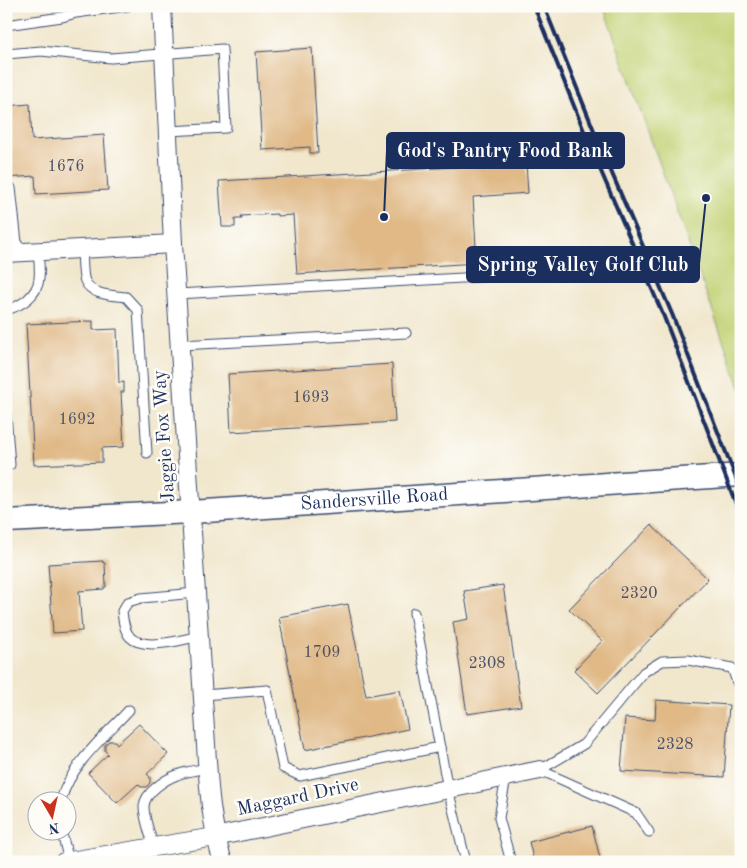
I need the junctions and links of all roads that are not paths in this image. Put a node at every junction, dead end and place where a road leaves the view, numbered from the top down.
1 (128, 6) edge
2 (162, 6) edge
3 (6, 25) edge
4 (165, 53) junction
5 (6, 54) edge
6 (168, 131) junction
7 (11, 188) dead end
8 (174, 244) junction
9 (82, 249) junction
10 (38, 251) junction
11 (12, 253) edge
12 (534, 274) dead end
13 (177, 294) junction
14 (6, 310) edge
15 (406, 333) dead end
16 (180, 345) junction
17 (6, 414) edge
18 (147, 452) dead end
19 (10, 465) dead end
20 (741, 476) edge
21 (191, 512) junction
22 (6, 521) edge
23 (196, 593) junction
24 (414, 612) dead end
25 (199, 636) junction
26 (737, 682) dead end
27 (203, 695) junction
28 (129, 710) dead end
29 (440, 747) junction
30 (208, 768) junction
31 (540, 770) junction
32 (506, 777) junction
33 (448, 789) junction
34 (65, 790) edge
35 (649, 832) dead end
36 (215, 837) junction
37 (65, 840) edge
38 (154, 847) junction
39 (105, 858) edge
40 (73, 861) edge
41 (223, 862) edge
42 (466, 862) edge
43 (511, 862) edge

1 - 3 lane
2 - 4 street, Jaggie Fox Way
4 - 5 lane
4 - 6 street, Jaggie Fox Way
4 - 6 lane
6 - 8 street, Jaggie Fox Way
7 - 11 lane
8 - 9 street
8 - 13 street, Jaggie Fox Way
9 - 10 street
9 - 18 lane
10 - 11 street
10 - 14 lane
12 - 13 lane
13 - 16 street, Jaggie Fox Way
15 - 16 lane
16 - 21 street, Jaggie Fox Way
17 - 19 lane
20 - 21 street, Sandersville Road
21 - 22 street, Sandersville Road
21 - 23 street, Jaggie Fox Way
23 - 25 street, Jaggie Fox Way
23 - 25 lane
24 - 29 lane
25 - 27 street, Jaggie Fox Way
26 - 31 lane
27 - 29 lane
27 - 30 street, Jaggie Fox Way
28 - 34 lane
29 - 33 lane
30 - 36 street, Jaggie Fox Way
30 - 38 lane
31 - 32 street, Maggard Drive
31 - 35 lane
32 - 33 street, Maggard Drive
32 - 43 lane
33 - 36 street, Maggard Drive
33 - 42 lane
36 - 38 street, Maggard Drive
36 - 41 street, Jaggie Fox Way
37 - 40 lane
38 - 39 street, Maggard Drive
39 - 40 street, Maggard Drive

